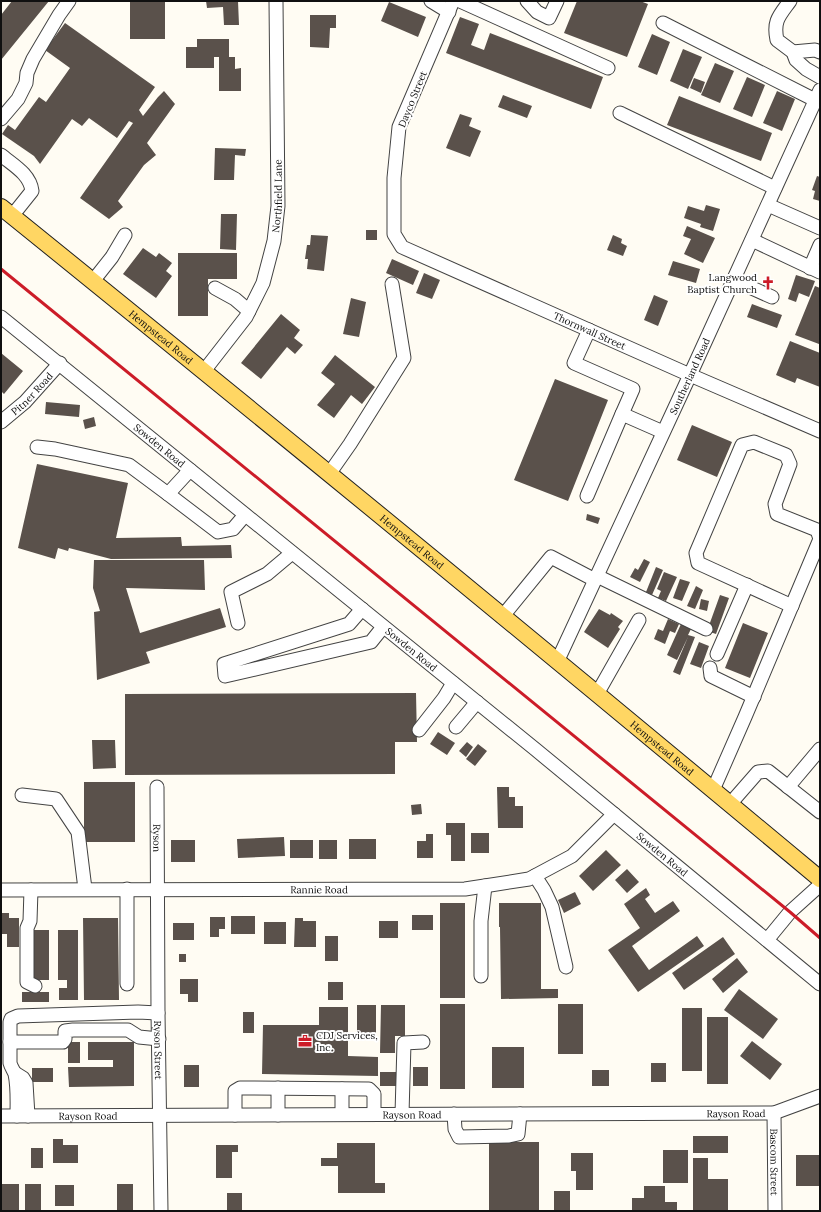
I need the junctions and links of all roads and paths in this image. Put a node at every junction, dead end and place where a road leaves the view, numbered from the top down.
1 (69, 1) edge
2 (276, 1) edge
3 (431, 1) edge
4 (460, 1) edge
5 (527, 1) edge
6 (556, 1) edge
7 (790, 1) edge
8 (451, 7) edge
9 (663, 23) dead end
10 (792, 52) junction
11 (820, 52) edge
12 (608, 68) dead end
13 (820, 77) edge
14 (818, 97) edge
15 (620, 113) dead end
16 (1, 119) edge
17 (1, 155) edge
18 (775, 188) junction
19 (394, 203) joint
20 (768, 205) junction
21 (7, 212) edge
22 (820, 228) edge
23 (125, 235) dead end
24 (752, 240) junction
25 (820, 245) edge
26 (815, 270) edge
27 (734, 280) junction
28 (93, 281) junction
29 (392, 284) dead end
30 (215, 288) dead end
31 (772, 297) dead end
32 (249, 311) junction
33 (1, 317) edge
34 (589, 330) junction
35 (60, 363) junction
36 (204, 371) junction
37 (690, 375) junction
38 (622, 414) junction
39 (1, 422) edge
40 (820, 431) edge
41 (664, 432) junction
42 (37, 447) dead end
43 (190, 470) junction
44 (329, 474) junction
45 (168, 494) junction
46 (587, 496) dead end
47 (245, 515) junction
48 (820, 539) edge
49 (292, 553) junction
50 (596, 578) junction
51 (747, 585) junction
52 (792, 606) junction
53 (362, 609) junction
54 (502, 617) junction
55 (639, 620) dead end
56 (238, 623) dead end
57 (383, 627) junction
58 (706, 629) dead end
59 (717, 654) dead end
60 (557, 662) junction
61 (710, 668) dead end
62 (453, 683) junction
63 (597, 694) junction
64 (754, 696) junction
65 (477, 702) junction
66 (456, 727) dead end
67 (419, 730) dead end
68 (820, 749) edge
69 (157, 787) dead end
70 (788, 787) junction
71 (713, 790) junction
72 (22, 795) dead end
73 (730, 804) junction
74 (820, 812) edge
75 (614, 814) junction
76 (535, 876) junction
77 (820, 879) edge
78 (820, 885) edge
79 (485, 886) junction
80 (85, 889) junction
81 (127, 889) junction
82 (158, 889) junction
83 (1, 890) edge
84 (31, 890) junction
85 (767, 940) junction
86 (566, 967) dead end
87 (481, 976) dead end
88 (127, 984) dead end
89 (820, 984) edge
90 (35, 986) dead end
91 (158, 1013) junction
92 (72, 1014) junction
93 (73, 1030) junction
94 (159, 1039) junction
95 (10, 1042) junction
96 (423, 1042) dead end
97 (278, 1088) junction
98 (342, 1089) junction
99 (820, 1096) edge
100 (774, 1113) junction
101 (342, 1114) junction
102 (374, 1114) junction
103 (402, 1114) junction
104 (454, 1114) junction
105 (482, 1114) junction
106 (520, 1114) junction
107 (160, 1115) junction
108 (235, 1115) junction
109 (278, 1115) junction
110 (1, 1116) edge
111 (23, 1116) junction
112 (483, 1136) junction
113 (161, 1211) edge
114 (775, 1211) edge

1 - 16 street
2 - 32 street, Northfield Lane
3 - 8 street
4 - 12 street
5 - 6 street
7 - 10 street
8 - 19 street, Dayco Street
9 - 14 street
10 - 11 street
10 - 13 street
14 - 18 street, Southerland Road
15 - 18 street
17 - 21 street
18 - 20 street, Southerland Road
19 - 34 street, Thornwall Street
20 - 22 street
20 - 24 street, Southerland Road
21 - 28 main road, Hempstead Road
23 - 28 street
24 - 26 street
24 - 27 street, Southerland Road
25 - 26 street
27 - 31 street
27 - 37 street, Southerland Road
28 - 36 main road, Hempstead Road
29 - 44 street
30 - 32 street
32 - 36 street, Northfield Lane
33 - 35 street, Sowden Road
34 - 37 street, Thornwall Street
34 - 38 street
35 - 39 street, Pitner Road
35 - 43 street, Sowden Road
36 - 44 main road, Hempstead Road
37 - 40 street, Thornwall Street
37 - 41 street, Southerland Road
38 - 41 street
38 - 46 street
41 - 50 street, Southerland Road
42 - 45 street
43 - 45 street
43 - 47 street, Sowden Road
44 - 54 main road, Hempstead Road
45 - 47 street
47 - 49 street, Sowden Road
48 - 51 street
48 - 52 street
49 - 53 street, Sowden Road
49 - 56 street
50 - 54 street
50 - 58 street
50 - 60 street, Southerland Road
51 - 52 street
51 - 59 street
52 - 64 street
53 - 57 street, Sowden Road
53 - 57 street
54 - 60 main road, Hempstead Road
55 - 63 street
57 - 62 street, Sowden Road
60 - 63 main road, Hempstead Road
61 - 64 street
62 - 65 street, Sowden Road
62 - 67 street
63 - 71 main road, Hempstead Road
64 - 71 street
65 - 66 street
65 - 75 street, Sowden Road
68 - 70 street
69 - 82 street, Ryson
70 - 73 street
70 - 74 street
71 - 73 main road, Hempstead Road
72 - 80 street
73 - 77 main road, Hempstead Road
75 - 76 street, Rannie Road
75 - 85 street, Sowden Road
76 - 79 street, Rannie Road
76 - 86 street
78 - 85 street
79 - 82 street, Rannie Road
79 - 87 street
80 - 81 street, Rannie Road
80 - 84 street, Rannie Road
81 - 82 street, Rannie Road
81 - 88 street
82 - 91 street, Ryson Street
83 - 84 street, Rannie Road
84 - 90 street
85 - 89 street, Sowden Road
91 - 92 street
91 - 94 street, Ryson Street
92 - 93 street
92 - 95 street
93 - 94 street
93 - 95 street
94 - 107 street, Ryson Street
95 - 111 street
96 - 103 street
97 - 98 street
97 - 108 street
97 - 109 street
98 - 101 street
98 - 102 street
99 - 100 street, Rayson Road
100 - 106 street, Rayson Road
100 - 114 street, Bascom Street
101 - 102 street, Rayson Road
101 - 109 street, Rayson Road
102 - 103 street, Rayson Road
103 - 104 street, Rayson Road
104 - 105 street, Rayson Road
104 - 112 street
105 - 106 street, Rayson Road
105 - 112 street
106 - 112 street
107 - 108 street, Rayson Road
107 - 111 street, Rayson Road
107 - 113 street, Ryson Street
108 - 109 street, Rayson Road
110 - 111 street, Rayson Road

